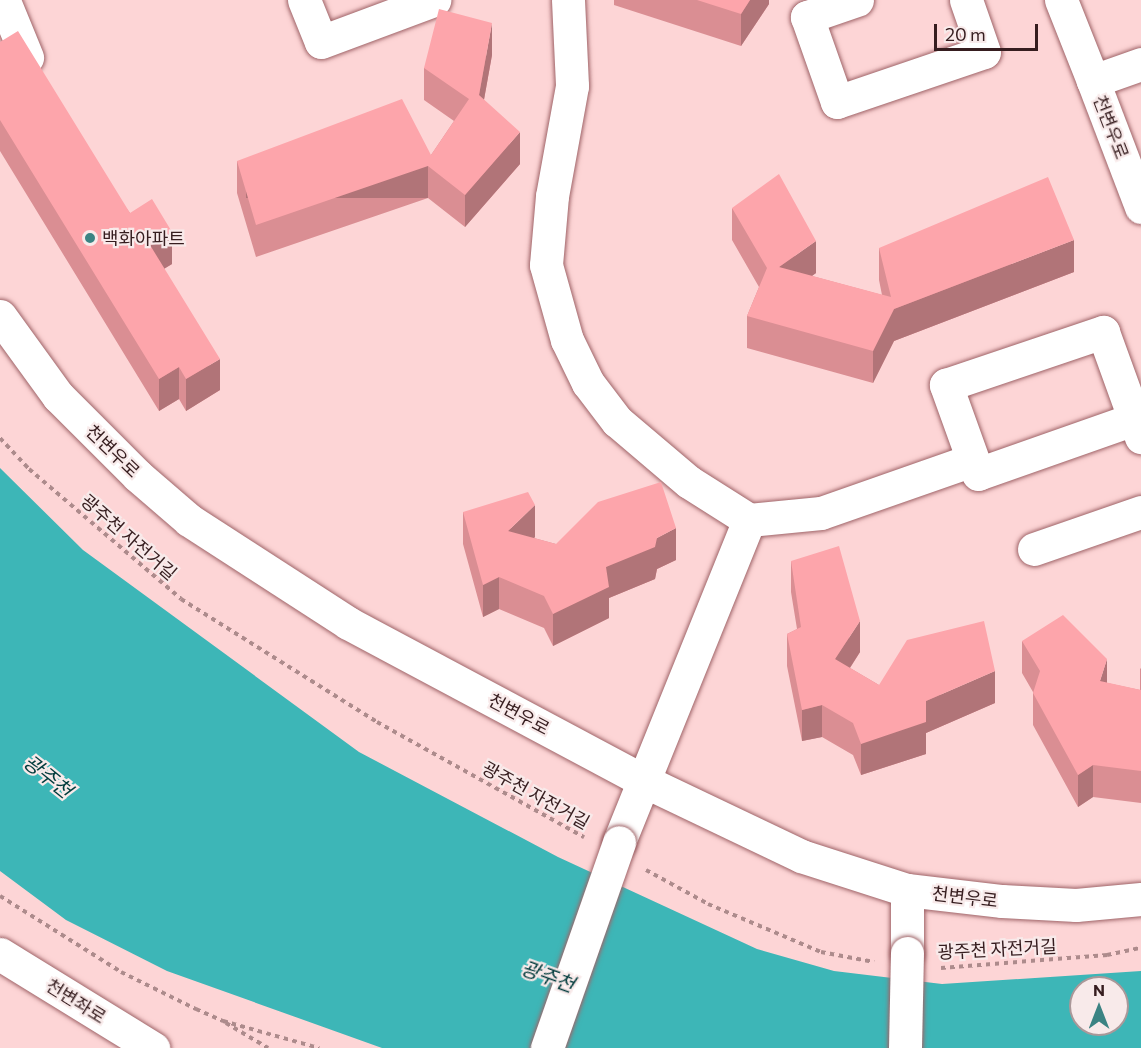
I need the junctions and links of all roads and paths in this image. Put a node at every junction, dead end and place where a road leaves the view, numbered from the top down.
1 (303, 0) edge
2 (434, 0) edge
3 (568, 0) edge
4 (857, 0) edge
5 (966, 0) edge
6 (1061, 0) edge
7 (0, 3) edge
8 (27, 57) edge
9 (1141, 64) edge
10 (1093, 81) junction
11 (1141, 207) edge
12 (0, 316) edge
13 (1138, 428) edge
14 (0, 438) edge
15 (972, 460) junction
16 (1141, 512) edge
17 (749, 520) junction
18 (1034, 549) dead end
19 (644, 781) junction
20 (616, 849) junction
21 (907, 890) junction
22 (0, 896) edge
23 (1141, 899) edge
24 (1141, 948) edge
25 (0, 954) edge
26 (895, 958) junction
27 (938, 968) dead end
28 (223, 1021) junction
29 (153, 1048) edge
30 (267, 1048) edge
31 (319, 1048) edge
32 (547, 1048) edge
33 (905, 1048) edge

1 - 2 main road
3 - 17 main road
4 - 5 main road
6 - 10 main road, 천변우로
7 - 8 main road
9 - 10 main road
10 - 11 main road, 천변우로
12 - 19 main road, 천변우로
13 - 15 main road
13 - 15 main road
14 - 20 path, 광주천 자전거길
15 - 17 main road
16 - 18 main road
17 - 19 main road
19 - 20 main road
19 - 21 main road, 천변우로
20 - 26 path, 광주천 자전거길
20 - 32 main road, bridge
21 - 23 main road, 천변우로
21 - 26 main road
22 - 28 path
24 - 27 path, 광주천 자전거길
25 - 29 main road, 천변좌로
26 - 33 main road, bridge
28 - 30 path
28 - 31 path

